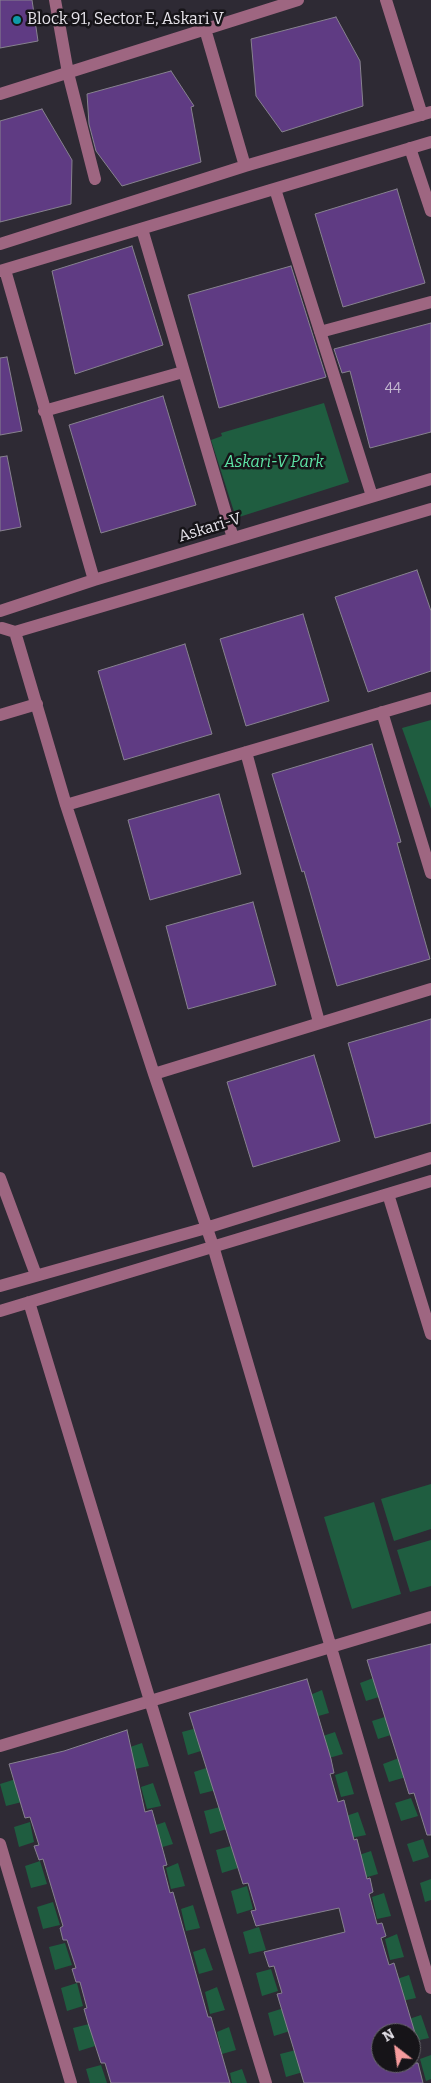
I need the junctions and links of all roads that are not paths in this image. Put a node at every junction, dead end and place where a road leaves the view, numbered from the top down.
1 (55, 0) edge
2 (298, 0) edge
3 (386, 0) edge
4 (206, 29) junction
5 (68, 73) junction
6 (0, 94) edge
7 (427, 114) edge
8 (431, 142) edge
9 (410, 148) junction
10 (245, 166) junction
11 (95, 179) dead end
12 (275, 189) junction
13 (431, 211) edge
14 (142, 229) junction
15 (0, 244) edge
16 (2, 270) edge
17 (431, 302) edge
18 (320, 332) junction
19 (183, 372) junction
20 (44, 411) junction
21 (431, 479) edge
22 (372, 496) junction
23 (431, 509) edge
24 (233, 538) junction
25 (94, 580) junction
26 (0, 611) edge
27 (1, 626) edge
28 (14, 632) junction
29 (431, 698) edge
30 (37, 704) junction
31 (382, 712) junction
32 (0, 715) edge
33 (246, 752) junction
34 (66, 805) junction
35 (431, 874) edge
36 (431, 989) edge
37 (319, 1022) junction
38 (154, 1074) junction
39 (431, 1158) edge
40 (0, 1178) edge
41 (431, 1181) edge
42 (388, 1194) junction
43 (206, 1228) junction
44 (213, 1246) junction
45 (36, 1275) junction
46 (0, 1286) edge
47 (29, 1302) junction
48 (0, 1311) edge
49 (431, 1334) edge
50 (431, 1617) edge
51 (330, 1646) junction
52 (150, 1701) junction
53 (0, 1746) edge
54 (0, 1844) edge
55 (431, 1988) edge
56 (71, 2083) edge
57 (266, 2083) edge

1 - 5 street
2 - 4 street
3 - 7 street
4 - 5 street
4 - 10 street
5 - 6 street
5 - 11 street
7 - 10 street
8 - 9 street
9 - 12 street
9 - 13 street
10 - 15 street
12 - 14 street
12 - 18 street
14 - 16 street
14 - 19 street
16 - 20 street
17 - 18 street
18 - 22 street
19 - 20 street
19 - 24 street
20 - 25 street
21 - 22 street, Askari-V
22 - 24 street, Askari-V
23 - 28 street
24 - 25 street, Askari-V
25 - 26 street, Askari-V
27 - 28 street
28 - 30 street
29 - 31 street
30 - 32 street
30 - 34 street
31 - 33 street
31 - 35 street
33 - 34 street
33 - 37 street
34 - 38 street
36 - 37 street
37 - 38 street
38 - 43 street
39 - 43 street
40 - 45 street
41 - 42 street
42 - 44 street
42 - 49 street
43 - 44 street
43 - 45 street
44 - 47 street
44 - 51 street
45 - 46 street
47 - 48 street
47 - 52 street
50 - 51 street
51 - 52 street
51 - 55 street
52 - 53 street
52 - 57 street
54 - 56 street

